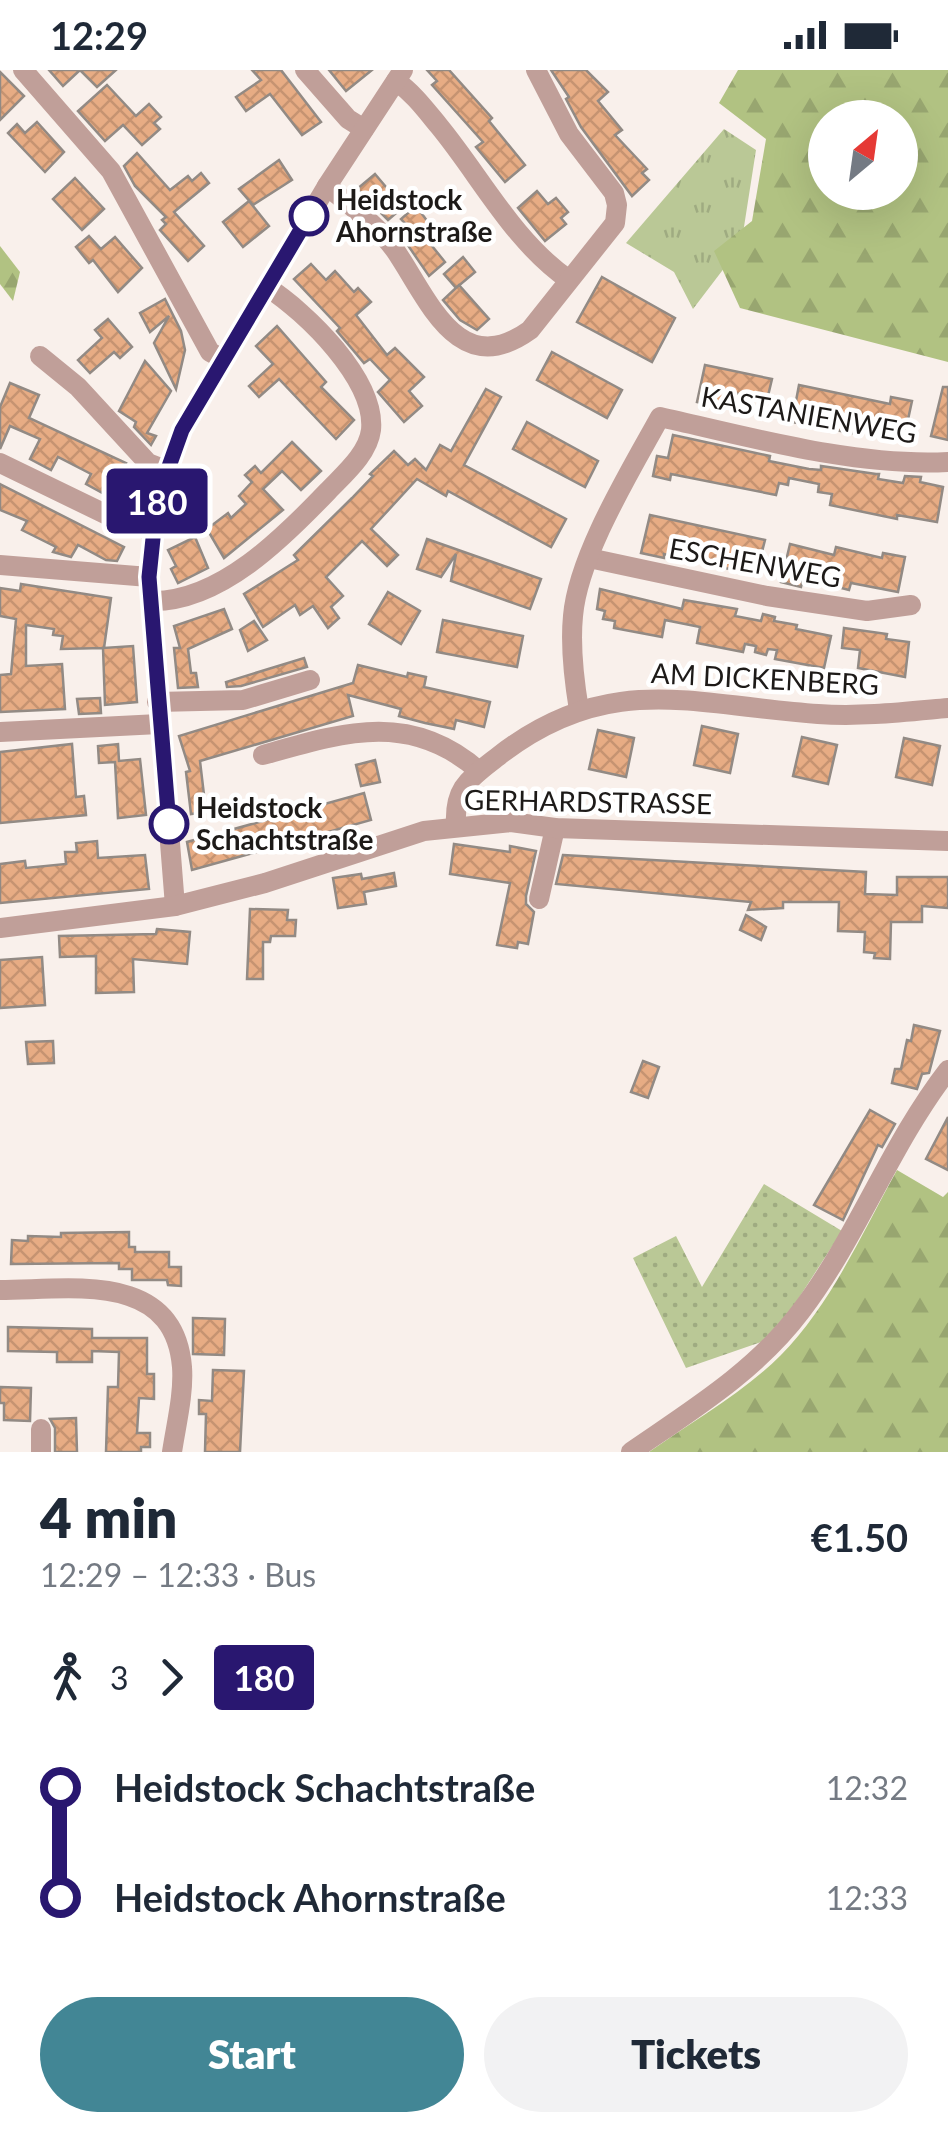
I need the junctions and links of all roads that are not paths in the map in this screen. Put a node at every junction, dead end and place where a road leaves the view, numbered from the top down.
1 (22, 70) edge
2 (305, 70) edge
3 (536, 70) edge
4 (399, 76) edge
5 (364, 130) junction
6 (326, 186) junction
7 (569, 280) junction
8 (267, 288) junction
9 (40, 356) dead end
10 (223, 359) junction
11 (948, 462) edge
12 (0, 463) edge
13 (166, 470) junction
14 (152, 530) junction
15 (589, 558) junction
16 (0, 565) edge
17 (149, 577) junction
18 (152, 602) junction
19 (911, 605) dead end
20 (310, 680) dead end
21 (157, 702) junction
22 (948, 708) edge
23 (579, 710) junction
24 (159, 724) junction
25 (0, 732) edge
26 (263, 755) dead end
27 (479, 771) junction
28 (456, 825) junction
29 (555, 828) junction
30 (948, 840) edge
31 (539, 899) dead end
32 (175, 906) junction
33 (0, 928) edge
34 (948, 1070) edge
35 (0, 1290) edge
36 (40, 1429) dead end
37 (40, 1452) edge
38 (172, 1452) edge
39 (631, 1452) edge

1 - 10 street
2 - 5 street
3 - 7 street
4 - 5 street
4 - 7 street
5 - 6 street
6 - 7 street
6 - 8 street
8 - 10 street
8 - 18 street
9 - 13 street
10 - 13 street
11 - 15 street, KASTANIENWEG
12 - 14 street
13 - 14 street
14 - 17 street
15 - 19 street, ESCHENWEG
15 - 23 street
16 - 17 street
17 - 18 street
18 - 21 street
20 - 21 street
21 - 24 street
22 - 23 street, AM DICKENBERG
23 - 27 street, AM DICKENBERG
24 - 25 street
24 - 32 street
26 - 27 street
27 - 28 street, AM DICKENBERG
28 - 29 street, GERHARDSTRASSE
28 - 32 street, GERHARDSTRASSE
29 - 30 street, GERHARDSTRASSE
29 - 31 street
32 - 33 street, GERHARDSTRASSE
34 - 39 street
35 - 38 street
36 - 37 street

